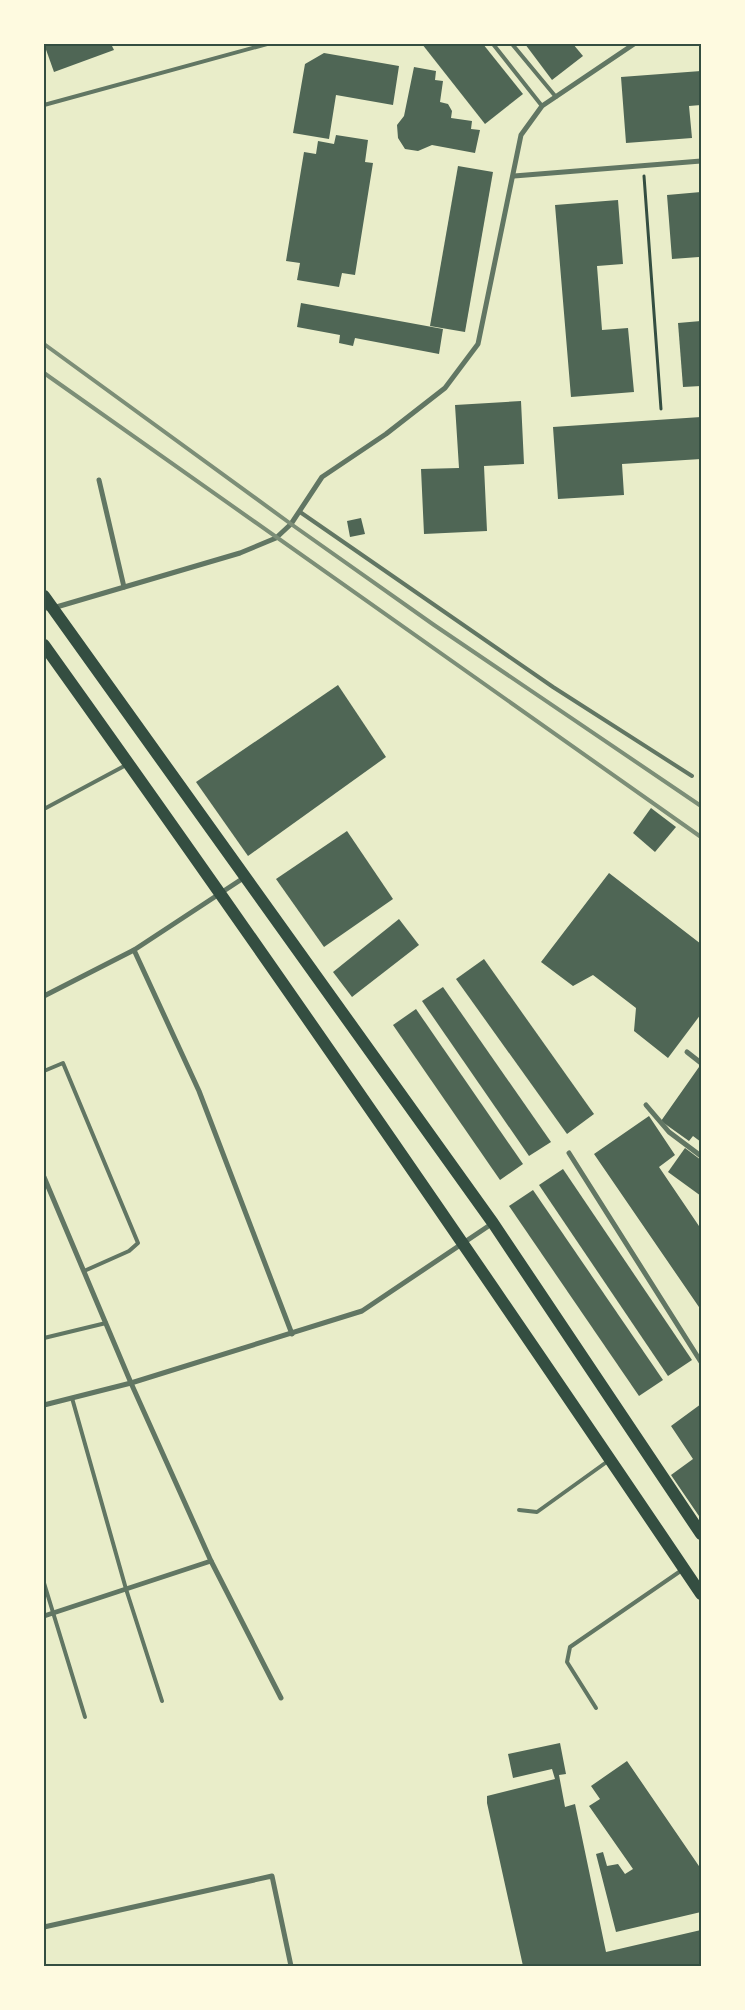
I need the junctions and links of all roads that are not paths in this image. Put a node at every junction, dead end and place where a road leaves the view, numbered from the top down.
1 (267, 44) edge
2 (493, 44) edge
3 (512, 44) edge
4 (634, 44) edge
5 (556, 97) junction
6 (44, 105) edge
7 (542, 106) junction
8 (701, 161) edge
9 (514, 176) junction
10 (99, 480) dead end
11 (300, 512) junction
12 (124, 587) junction
13 (44, 596) edge
14 (48, 608) edge
15 (44, 645) edge
16 (128, 764) junction
17 (692, 776) dead end
18 (44, 809) edge
19 (245, 877) junction
20 (221, 894) junction
21 (134, 950) junction
22 (44, 996) edge
23 (687, 1052) dead end
24 (701, 1063) edge
25 (44, 1071) edge
26 (646, 1105) dead end
27 (569, 1153) dead end
28 (701, 1156) edge
29 (44, 1178) edge
30 (493, 1223) junction
31 (464, 1242) junction
32 (84, 1271) junction
33 (106, 1323) junction
34 (292, 1334) junction
35 (44, 1338) edge
36 (701, 1362) edge
37 (131, 1383) junction
38 (72, 1398) junction
39 (44, 1405) edge
40 (610, 1460) junction
41 (520, 1510) dead end
42 (701, 1534) edge
43 (211, 1561) junction
44 (684, 1569) junction
45 (44, 1582) edge
46 (126, 1589) junction
47 (701, 1594) edge
48 (53, 1613) junction
49 (44, 1616) edge
50 (282, 1698) dead end
51 (162, 1701) dead end
52 (596, 1708) dead end
53 (86, 1717) dead end
54 (44, 1927) edge
55 (291, 1966) edge

1 - 6 lane
2 - 7 lane
3 - 5 lane
4 - 5 street
5 - 7 street
7 - 9 street
8 - 9 street
9 - 11 street
10 - 12 street
11 - 12 street
11 - 17 lane
12 - 14 street
13 - 14 main road
14 - 19 main road
15 - 16 main road
16 - 18 lane
16 - 20 main road
19 - 20 street
19 - 30 main road
20 - 21 street
20 - 31 main road
21 - 22 street
21 - 34 street
23 - 24 street
25 - 32 lane
26 - 28 street
27 - 36 street
29 - 32 street
30 - 31 street
30 - 42 main road
31 - 34 street
31 - 40 main road
32 - 33 street
33 - 35 lane
33 - 37 street
34 - 37 street
37 - 38 street
37 - 43 street
38 - 39 street
38 - 46 lane
40 - 41 lane
40 - 44 main road
43 - 46 street
43 - 50 street
44 - 47 main road
44 - 52 lane
45 - 48 lane
46 - 48 street
46 - 51 lane
48 - 49 street
48 - 53 lane
54 - 55 street

